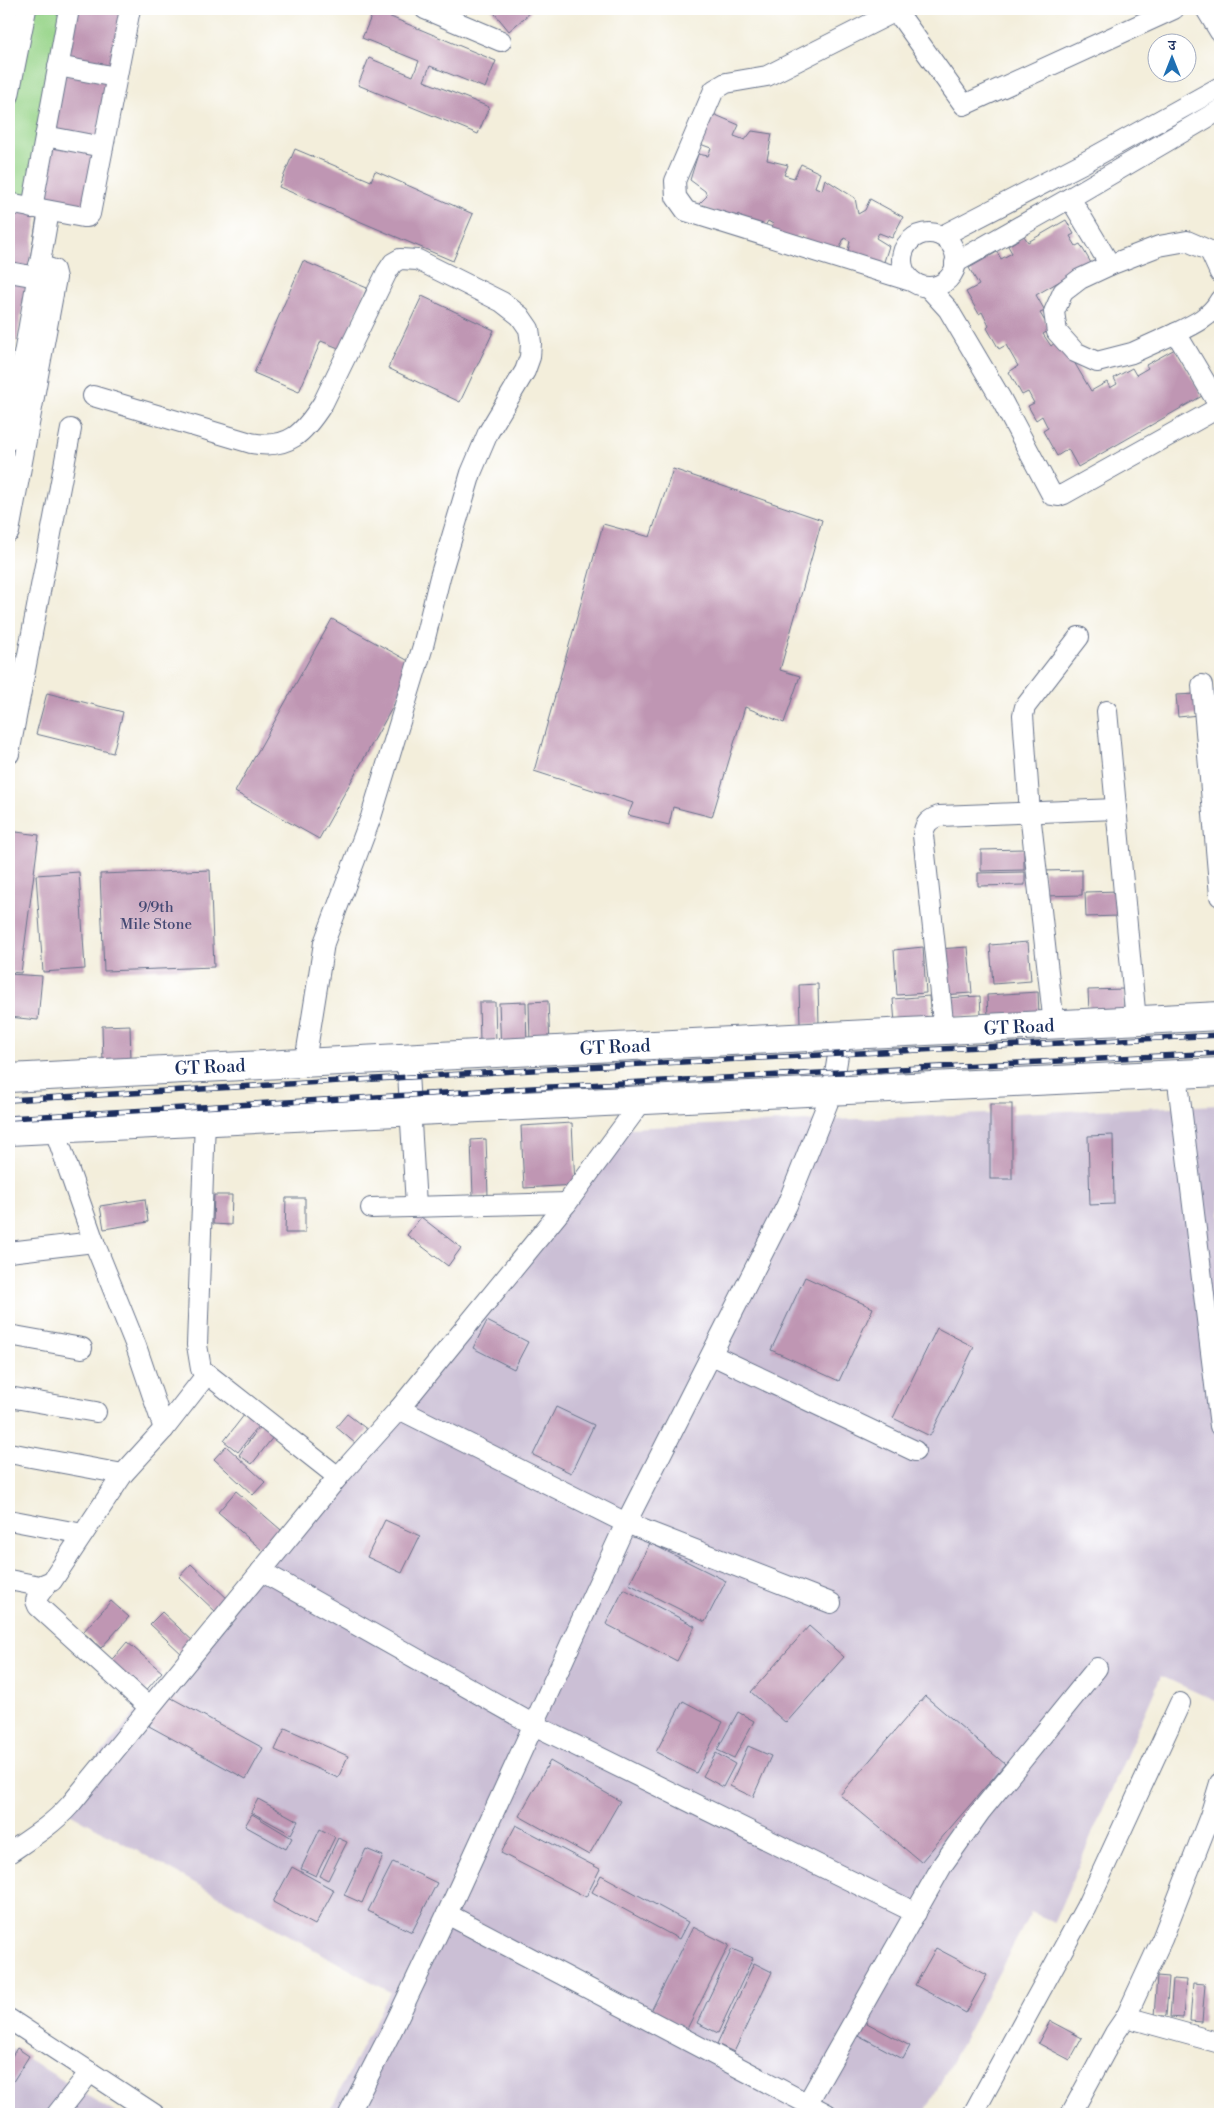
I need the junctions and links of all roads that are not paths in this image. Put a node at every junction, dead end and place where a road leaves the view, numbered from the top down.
1 (26, 9) edge
2 (69, 9) edge
3 (425, 9) edge
4 (1174, 9) edge
5 (1206, 9) edge
6 (125, 10) edge
7 (1220, 32) edge
8 (501, 41) dead end
9 (12, 58) edge
10 (58, 66) junction
11 (116, 77) junction
12 (1220, 87) edge
13 (9, 95) edge
14 (1220, 110) edge
15 (46, 136) junction
16 (103, 147) junction
17 (1070, 198) junction
18 (9, 203) edge
19 (40, 209) junction
20 (942, 236) junction
21 (955, 263) junction
22 (1110, 265) junction
23 (38, 271) junction
24 (9, 272) edge
25 (1220, 273) edge
26 (919, 284) junction
27 (1220, 300) edge
28 (1176, 333) junction
29 (17, 345) edge
30 (93, 396) dead end
31 (1220, 407) edge
32 (11, 414) edge
33 (71, 429) dead end
34 (9, 440) edge
35 (9, 532) edge
36 (1079, 637) dead end
37 (1202, 685) dead end
38 (1106, 710) dead end
39 (9, 754) edge
40 (1116, 809) junction
41 (1030, 813) junction
42 (1220, 896) edge
43 (1220, 1016) edge
44 (1136, 1021) junction
45 (1054, 1025) junction
46 (944, 1032) junction
47 (841, 1037) junction
48 (407, 1057) junction
49 (305, 1062) junction
50 (1220, 1072) edge
51 (1177, 1074) junction
52 (9, 1078) edge
53 (832, 1092) junction
54 (642, 1101) junction
55 (412, 1111) junction
56 (205, 1120) junction
57 (54, 1128) junction
58 (9, 1131) edge
59 (567, 1203) junction
60 (416, 1206) junction
61 (371, 1208) dead end
62 (94, 1242) junction
63 (9, 1252) edge
64 (9, 1335) edge
65 (82, 1348) dead end
66 (712, 1355) junction
67 (207, 1374) junction
68 (9, 1397) edge
69 (398, 1409) junction
70 (96, 1412) dead end
71 (1220, 1426) edge
72 (164, 1429) junction
73 (915, 1451) dead end
74 (9, 1453) edge
75 (123, 1474) junction
76 (338, 1477) junction
77 (9, 1520) edge
78 (626, 1523) junction
79 (83, 1534) junction
80 (261, 1571) junction
81 (9, 1580) edge
82 (46, 1585) junction
83 (831, 1603) dead end
84 (1097, 1668) dead end
85 (1180, 1703) dead end
86 (149, 1707) junction
87 (534, 1725) junction
88 (1220, 1783) edge
89 (9, 1853) edge
90 (916, 1913) junction
91 (447, 1914) junction
92 (1126, 2017) junction
93 (9, 2019) edge
94 (1220, 2043) edge
95 (90, 2072) junction
96 (807, 2104) junction
97 (57, 2114) edge
98 (154, 2114) edge
99 (350, 2114) edge
100 (827, 2114) edge
101 (973, 2114) edge
102 (1071, 2114) edge

1 - 9 street
2 - 10 street
3 - 8 street
4 - 26 street
5 - 7 street
6 - 11 street
9 - 13 street
10 - 11 street
10 - 15 street
11 - 16 street
12 - 20 street
14 - 17 street
15 - 16 street
15 - 19 street
16 - 19 street
17 - 21 street
17 - 22 street
18 - 19 street
19 - 23 street
20 - 21 street
20 - 26 street
21 - 26 street
22 - 25 street
22 - 28 street
23 - 24 street
23 - 29 street
23 - 35 street
26 - 31 street
27 - 28 street
28 - 31 street
29 - 32 street
30 - 49 street
32 - 34 street
33 - 39 street
36 - 41 street
37 - 42 street
38 - 40 street
40 - 41 street
40 - 44 street
41 - 45 street
41 - 46 street
43 - 44 highway, GT Road
44 - 45 highway, GT Road
45 - 46 highway, GT Road
46 - 47 highway, GT Road
47 - 48 highway, GT Road
47 - 53 street
48 - 49 highway, GT Road
48 - 55 street
49 - 52 highway, GT Road
50 - 51 highway
51 - 53 highway
51 - 71 street
53 - 54 highway
53 - 66 street
54 - 55 highway
54 - 59 street
55 - 56 highway
55 - 60 street
56 - 57 highway
56 - 67 street
57 - 58 highway
57 - 62 street
59 - 60 street
59 - 69 street
60 - 61 street
62 - 63 street
62 - 72 street
64 - 65 street
66 - 73 street
66 - 78 street
67 - 72 street
67 - 76 street
68 - 70 street
69 - 76 street
69 - 78 street
72 - 75 street
74 - 75 street
75 - 79 street
76 - 80 street
77 - 79 street
78 - 83 street
78 - 87 street
79 - 82 street
80 - 86 street
80 - 87 street
81 - 82 street
82 - 86 street
84 - 90 street
85 - 101 street
86 - 89 street
87 - 90 street
87 - 91 street
88 - 92 street
90 - 96 street
91 - 96 street
91 - 99 street
92 - 94 street
92 - 102 street
93 - 95 street
95 - 97 street
95 - 98 street
96 - 100 street

